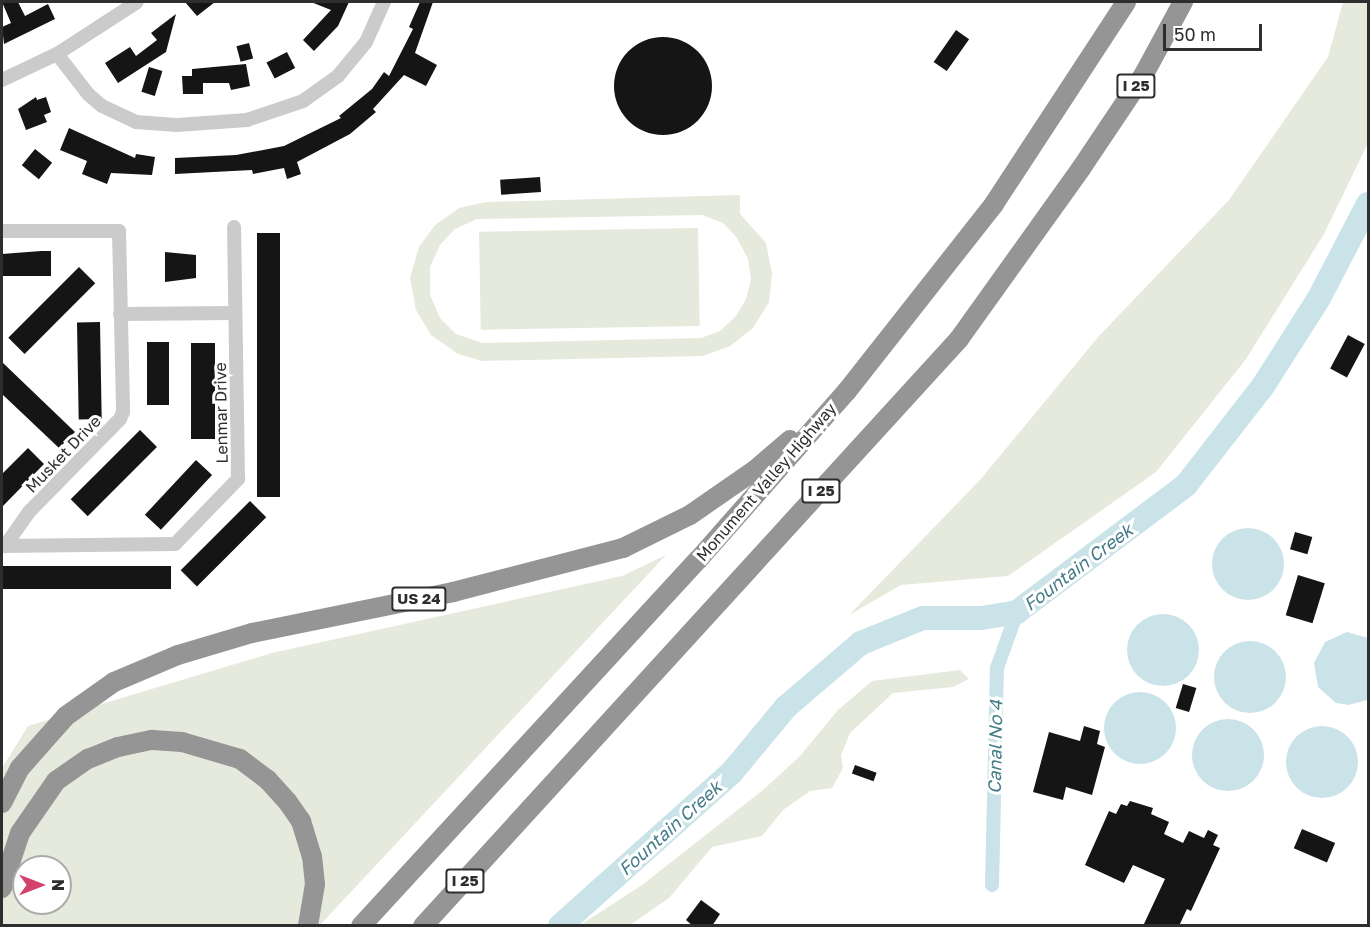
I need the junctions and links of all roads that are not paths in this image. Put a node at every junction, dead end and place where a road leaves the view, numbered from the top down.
1 (137, 2) edge
2 (384, 2) edge
3 (1126, 2) edge
4 (1183, 2) edge
5 (57, 54) junction
6 (2, 80) edge
7 (234, 227) dead end
8 (2, 231) edge
9 (235, 313) junction
10 (120, 314) junction
11 (847, 391) junction
12 (3, 546) edge
13 (2, 803) edge
14 (507, 837) junction
15 (2, 888) edge
16 (308, 926) edge
17 (361, 926) edge
18 (423, 926) edge
19 (434, 926) edge

1 - 5 street
2 - 5 street
3 - 11 highway, Monument Valley Highway / I 25
4 - 14 highway, I 25
5 - 6 street
7 - 9 street, Lenmar Drive
8 - 10 street
9 - 10 street
9 - 12 street, Lenmar Drive
10 - 12 street, Musket Drive
11 - 13 highway, US 24
11 - 17 highway, Monument Valley Highway / I 25
14 - 18 highway, I 25
14 - 19 highway
15 - 16 highway

